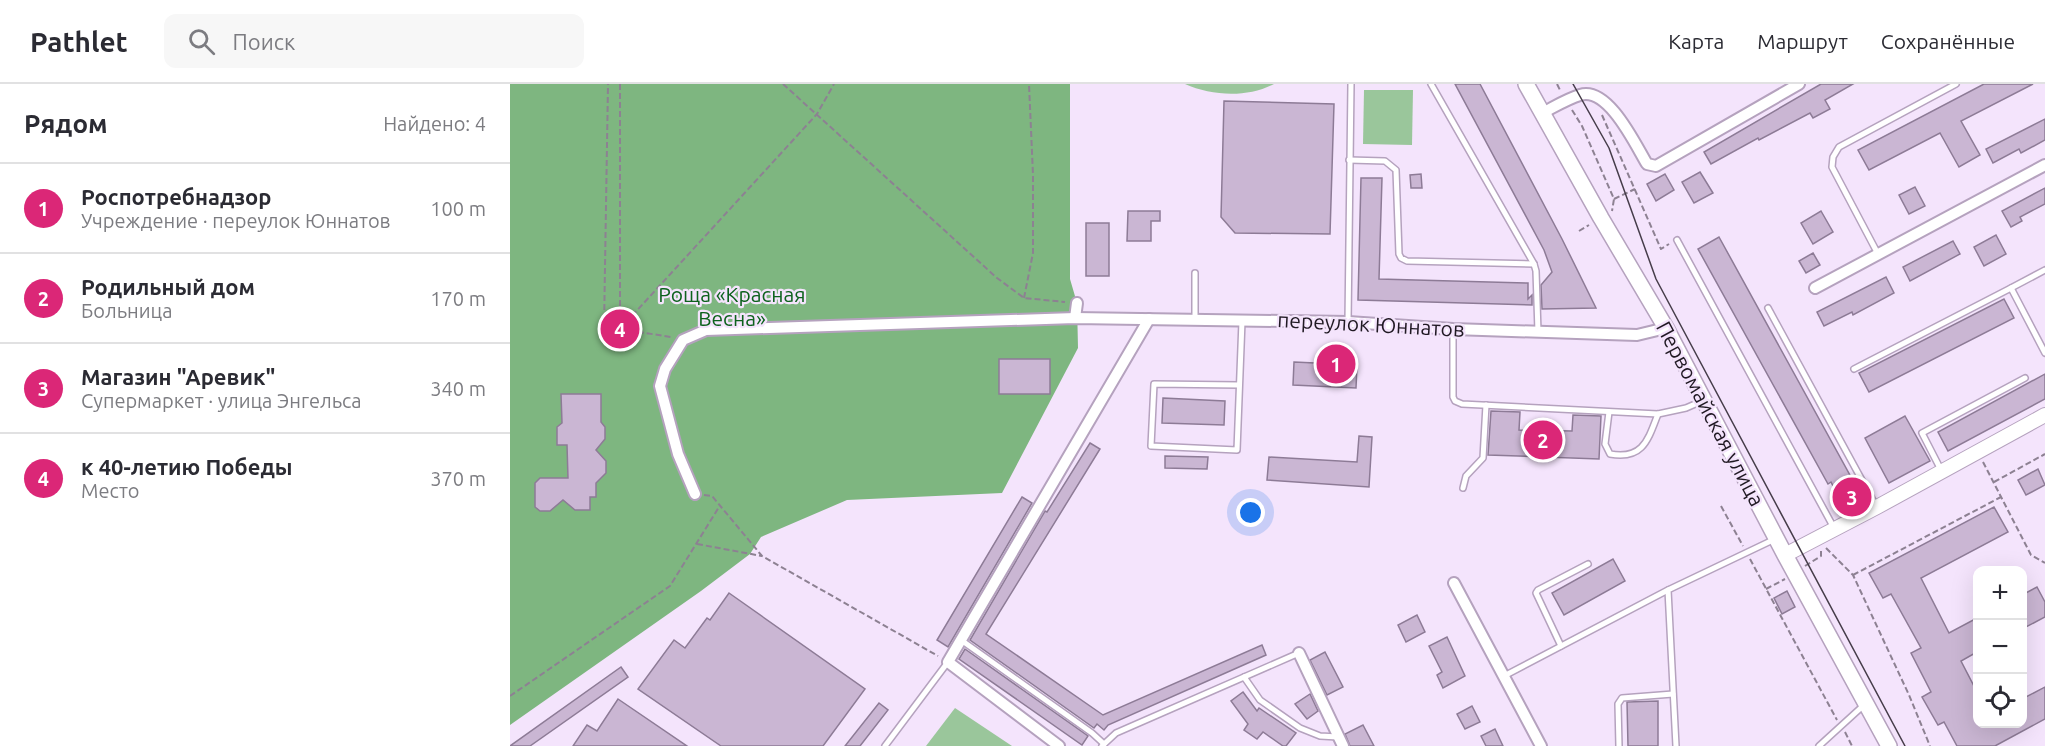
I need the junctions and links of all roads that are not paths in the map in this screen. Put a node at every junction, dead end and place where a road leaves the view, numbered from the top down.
1 (1352, 84) edge
2 (1431, 84) edge
3 (1526, 84) edge
4 (1799, 84) edge
5 (1956, 84) edge
6 (1542, 113) junction
7 (1349, 160) junction
8 (2045, 165) edge
9 (1677, 240) road end
10 (1878, 254) junction
11 (1534, 264) junction
12 (2045, 270) edge
13 (1195, 273) dead end
14 (1815, 288) dead end
15 (2011, 288) junction
16 (1077, 303) road end
17 (1768, 308) dead end
18 (1075, 318) junction
19 (1149, 319) junction
20 (1195, 319) junction
21 (1242, 319) junction
22 (1348, 322) junction
23 (1666, 328) junction
24 (1454, 329) junction
25 (1538, 332) junction
26 (2045, 353) edge
27 (1854, 369) dead end
28 (2025, 378) dead end
29 (1239, 385) junction
30 (1703, 400) junction
31 (1486, 405) junction
32 (1609, 411) junction
33 (1658, 414) junction
34 (2045, 415) edge
35 (1942, 471) junction
36 (1463, 488) dead end
37 (696, 494) dead end
38 (1877, 507) junction
39 (1835, 529) junction
40 (1776, 538) junction
41 (1785, 555) junction
42 (1588, 564) dead end
43 (1454, 583) dead end
44 (1668, 590) junction
45 (961, 640) junction
46 (1561, 646) junction
47 (1299, 653) joint
48 (948, 662) junction
49 (1504, 676) junction
50 (1244, 677) junction
51 (1673, 694) junction
52 (1866, 704) junction
53 (1340, 741) edge
54 (1103, 745) edge
55 (885, 746) edge
56 (1059, 746) edge
57 (1541, 746) edge
58 (1618, 746) edge
59 (1676, 746) edge
60 (1819, 746) edge
61 (1889, 746) edge

1 - 7 lane
2 - 11 lane
3 - 6 main road, Первомайская улица
4 - 6 street
5 - 10 lane
6 - 23 main road, Первомайская улица
7 - 11 lane
7 - 22 lane
8 - 10 street
9 - 39 lane
10 - 14 street
11 - 25 lane
12 - 15 lane
13 - 20 lane
15 - 26 lane
15 - 27 lane
16 - 18 street
17 - 38 lane
18 - 19 street, переулок Юннатов
18 - 37 street, переулок Юннатов
19 - 20 street, переулок Юннатов
19 - 45 street
20 - 21 street, переулок Юннатов
21 - 22 street, переулок Юннатов
21 - 29 lane
22 - 24 street, переулок Юннатов
23 - 25 street, переулок Юннатов
23 - 30 main road, Первомайская улица
24 - 25 street, переулок Юннатов
24 - 31 lane
28 - 35 lane
29 - 29 lane
30 - 33 lane
30 - 40 main road, Первомайская улица
31 - 32 lane
31 - 36 lane
32 - 33 lane
32 - 33 lane
34 - 35 street
35 - 38 street
38 - 39 street
39 - 41 street
40 - 41 main road, Первомайская улица
40 - 44 lane
41 - 52 main road, Первомайская улица
42 - 46 lane
43 - 49 street
44 - 46 lane
44 - 51 lane
45 - 48 street
45 - 54 lane
46 - 49 lane
47 - 50 lane
47 - 53 street
48 - 55 lane
48 - 56 street
49 - 57 street
50 - 53 lane
50 - 54 lane
51 - 58 lane
51 - 59 lane
52 - 60 lane
52 - 61 main road, Первомайская улица

